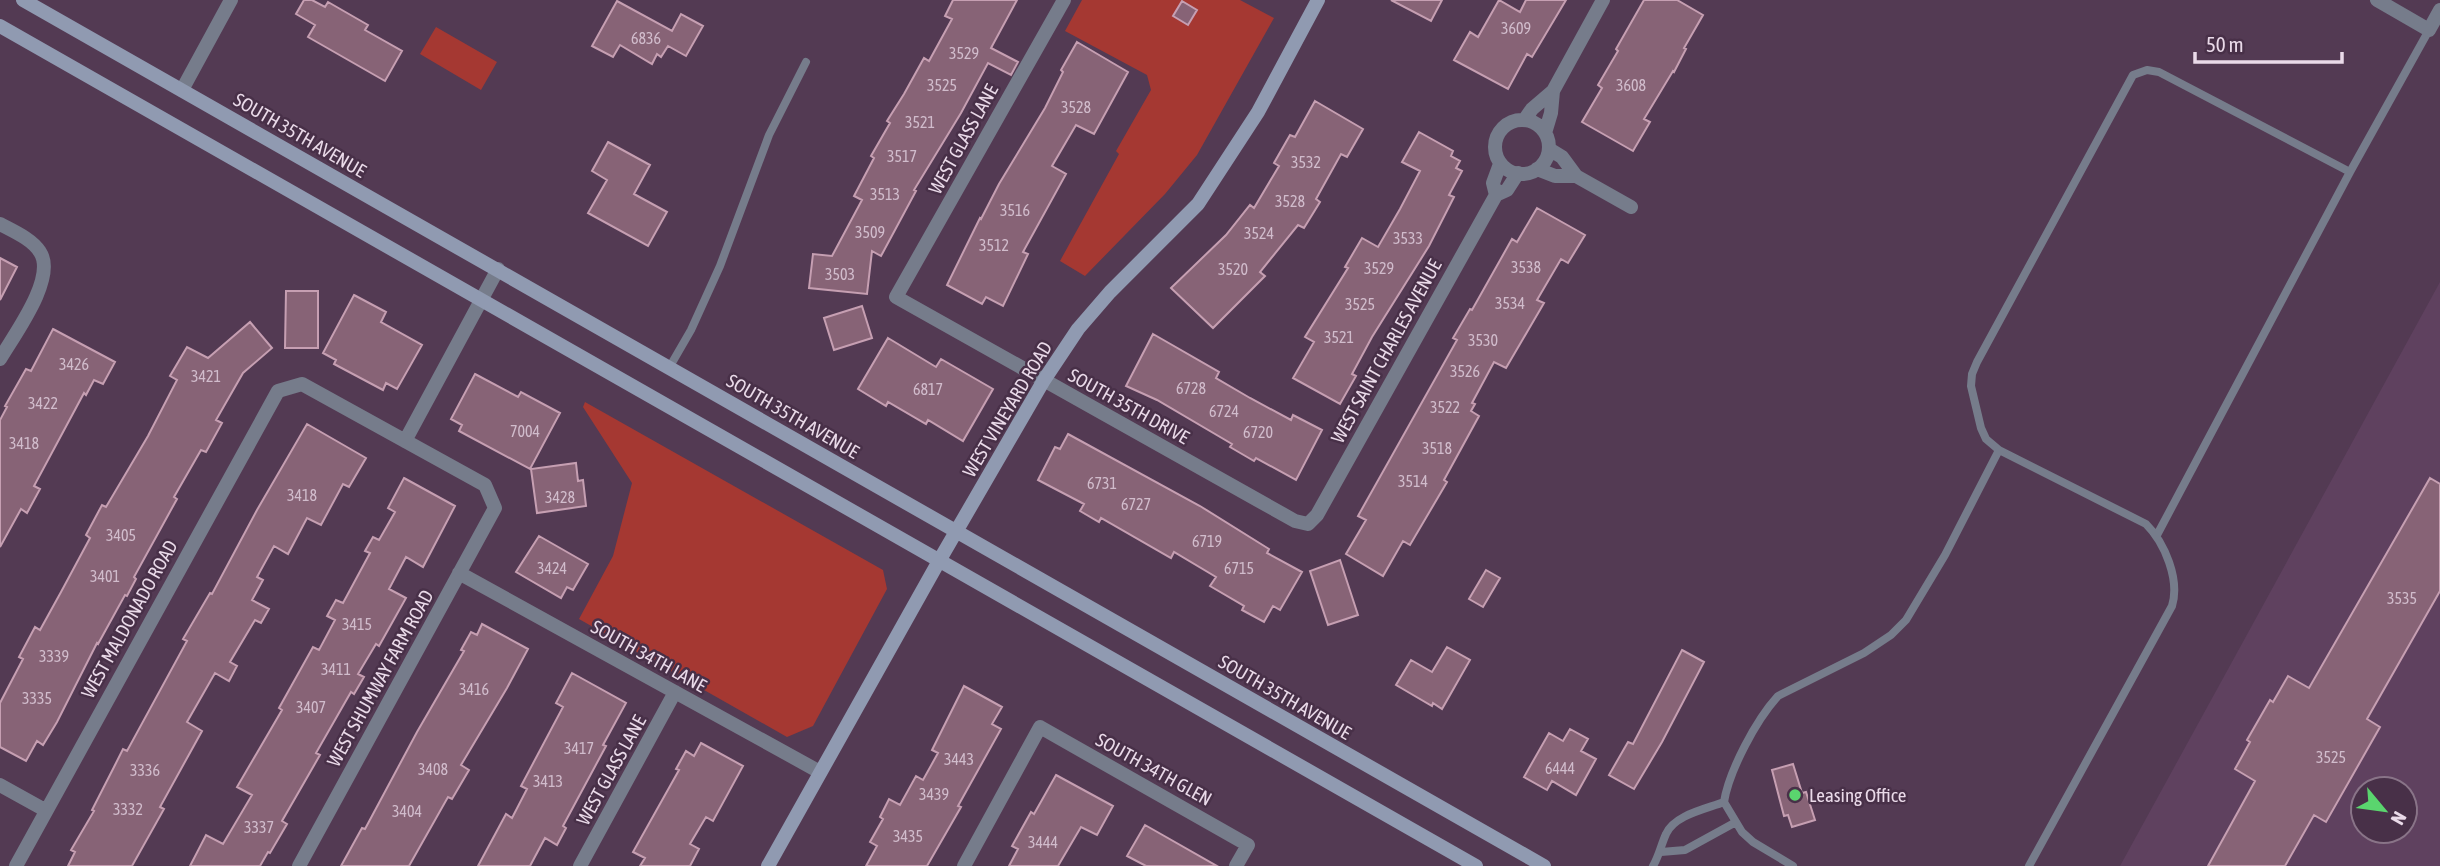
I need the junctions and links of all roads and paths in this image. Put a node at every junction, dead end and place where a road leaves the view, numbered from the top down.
1 (23, 0) edge
2 (231, 0) edge
3 (1064, 0) edge
4 (1318, 0) edge
5 (1603, 0) edge
6 (2377, 0) edge
7 (2440, 10) edge
8 (0, 26) edge
9 (2429, 30) junction
10 (806, 62) dead end
11 (182, 90) junction
12 (1553, 91) junction
13 (1525, 120) junction
14 (1545, 133) junction
15 (1549, 149) junction
16 (1500, 164) junction
17 (1537, 169) junction
18 (2350, 172) junction
19 (1518, 173) junction
20 (1576, 176) junction
21 (1496, 194) junction
22 (1630, 206) dead end
23 (0, 224) edge
24 (498, 269) junction
25 (896, 297) joint
26 (481, 301) junction
27 (0, 359) edge
28 (669, 368) junction
29 (1044, 380) junction
30 (405, 441) junction
31 (1999, 450) junction
32 (1308, 524) joint
33 (956, 532) junction
34 (2157, 534) junction
35 (939, 561) junction
36 (459, 573) junction
37 (675, 692) junction
38 (820, 772) junction
39 (0, 785) edge
40 (1724, 802) junction
41 (45, 810) junction
42 (1736, 822) junction
43 (1661, 852) junction
44 (16, 866) edge
45 (299, 866) edge
46 (580, 866) edge
47 (768, 866) edge
48 (964, 866) edge
49 (1236, 866) edge
50 (1476, 866) edge
51 (1544, 866) edge
52 (1653, 866) edge
53 (1793, 866) edge
54 (2029, 866) edge

1 - 11 main road, SOUTH 35TH AVENUE
2 - 11 street
3 - 25 street, WEST GLASS LANE
4 - 29 main road, WEST VINEYARD ROAD
5 - 12 street
6 - 9 street
7 - 9 street
8 - 26 main road
9 - 18 lane
10 - 28 lane
11 - 24 main road, SOUTH 35TH AVENUE
12 - 13 street
12 - 14 street
13 - 14 street
13 - 16 street
14 - 15 street
15 - 17 street
15 - 20 street
16 - 19 street
16 - 21 street, WEST SAINT CHARLES AVENUE
17 - 19 street
17 - 20 street
18 - 31 lane
18 - 34 lane
19 - 21 street, WEST SAINT CHARLES AVENUE
20 - 22 street
21 - 32 street, WEST SAINT CHARLES AVENUE
23 - 27 street
24 - 26 street
24 - 28 main road, SOUTH 35TH AVENUE
25 - 29 street, SOUTH 35TH DRIVE
26 - 30 street
26 - 35 main road
28 - 33 main road, SOUTH 35TH AVENUE
29 - 32 street, SOUTH 35TH DRIVE
29 - 33 main road, WEST VINEYARD ROAD
30 - 36 street, WEST SHUMWAY FARM ROAD
30 - 41 street, WEST MALDONADO ROAD
31 - 34 lane
31 - 40 lane
33 - 35 main road, WEST VINEYARD ROAD
33 - 51 main road, SOUTH 35TH AVENUE
34 - 54 lane
35 - 38 main road, WEST VINEYARD ROAD
35 - 50 main road
36 - 37 street, SOUTH 34TH LANE
36 - 45 street, WEST SHUMWAY FARM ROAD
37 - 38 street, SOUTH 34TH LANE
37 - 46 street, WEST GLASS LANE
38 - 47 main road, WEST VINEYARD ROAD
39 - 41 street
40 - 42 lane
40 - 43 lane
41 - 44 street, WEST MALDONADO ROAD
42 - 43 lane
42 - 53 lane
43 - 52 lane
48 - 49 street, SOUTH 34TH GLEN

